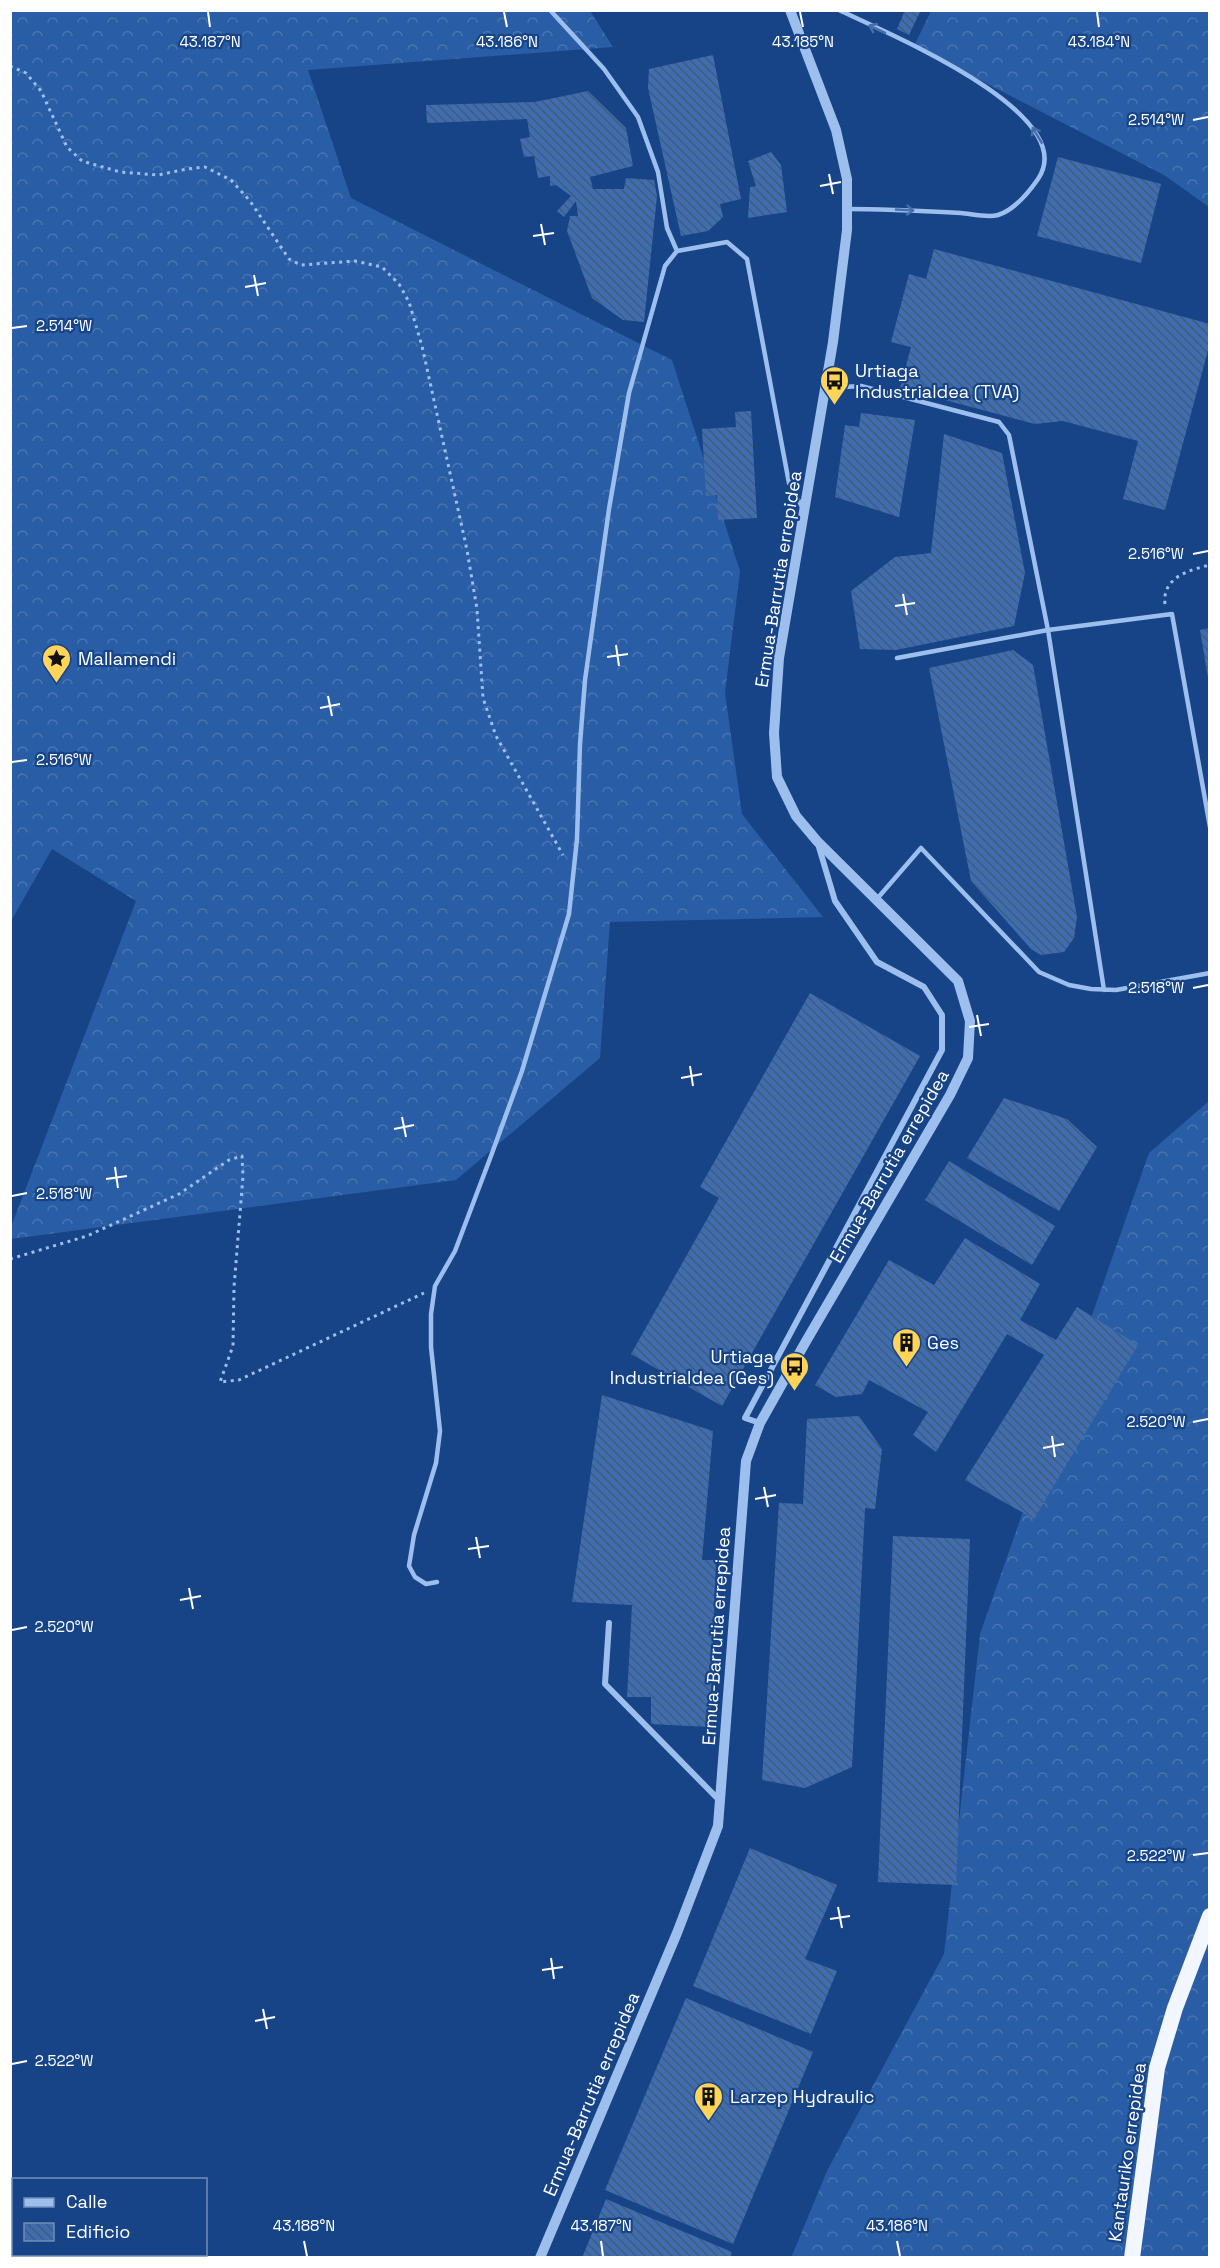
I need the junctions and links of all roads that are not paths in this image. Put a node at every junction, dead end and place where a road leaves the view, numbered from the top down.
1 (550, 10) edge
2 (790, 10) edge
3 (839, 10) edge
4 (847, 209) junction
5 (677, 251) junction
6 (825, 388) junction
7 (805, 512) junction
8 (1048, 630) junction
9 (897, 658) dead end
10 (1209, 827) edge
11 (817, 841) junction
12 (876, 900) junction
13 (1209, 973) edge
14 (1104, 990) junction
15 (760, 1423) junction
16 (437, 1582) dead end
17 (609, 1623) dead end
18 (721, 1802) junction
19 (1209, 1916) edge
20 (540, 2258) edge
21 (1132, 2258) edge

1 - 5 lane
2 - 4 street, Ermua-Barrutia errepidea
4 -> 3 lane
4 - 6 street, Ermua-Barrutia errepidea
5 - 7 lane
5 - 16 lane
6 - 7 street, Ermua-Barrutia errepidea
6 - 8 lane
7 - 11 street, Ermua-Barrutia errepidea
8 - 9 lane
8 - 10 lane
8 - 14 lane
11 - 12 street, Ermua-Barrutia errepidea
11 - 15 street
12 - 14 lane
12 - 15 street, Ermua-Barrutia errepidea
13 - 14 lane
15 - 18 street, Ermua-Barrutia errepidea
17 - 18 street
18 - 20 street, Ermua-Barrutia errepidea
19 - 21 highway, Kantauriko errepidea

